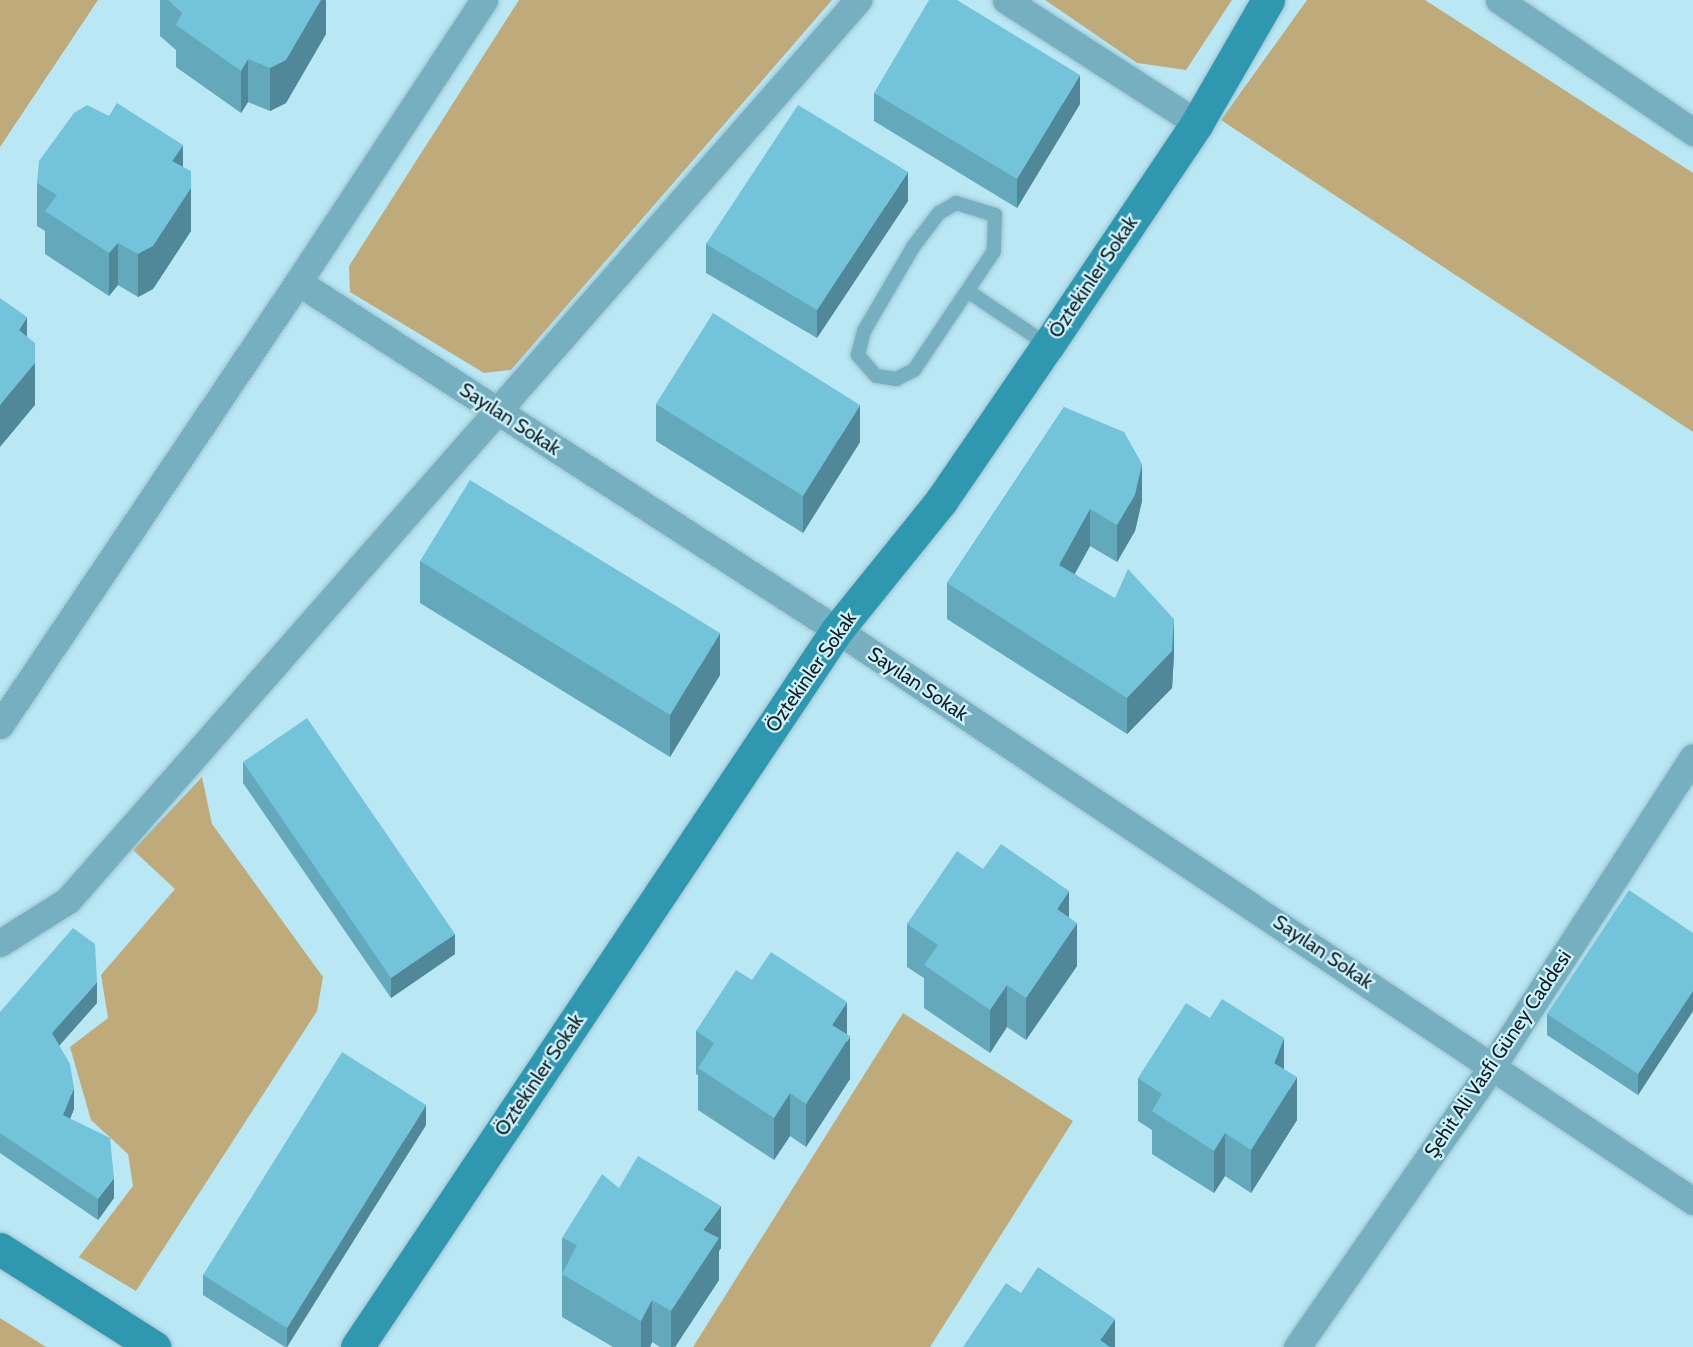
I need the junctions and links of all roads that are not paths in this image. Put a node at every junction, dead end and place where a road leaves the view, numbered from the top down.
1 (484, 0) edge
2 (858, 0) edge
3 (1006, 0) edge
4 (1268, 0) edge
5 (1498, 0) edge
6 (1197, 123) junction
7 (1693, 132) edge
8 (298, 282) junction
9 (969, 292) junction
10 (1048, 345) junction
11 (495, 409) junction
12 (837, 630) junction
13 (0, 725) edge
14 (1693, 757) edge
15 (0, 944) edge
16 (1493, 1065) junction
17 (1693, 1201) edge
18 (0, 1249) edge
19 (154, 1347) edge
20 (357, 1347) edge
21 (1297, 1347) edge

1 - 8 street
2 - 11 street
3 - 6 street
4 - 6 street, Öztekinler Sokak
5 - 7 street
6 - 10 street, Öztekinler Sokak
8 - 11 street, Sayılan Sokak
8 - 13 street
9 - 9 lane
9 - 10 lane
10 - 12 street, Öztekinler Sokak
11 - 12 street, Sayılan Sokak
11 - 15 street
12 - 16 street, Sayılan Sokak
12 - 20 street, Öztekinler Sokak
14 - 16 street, Şehit Ali Vasfi Güney Caddesi
16 - 17 street, Sayılan Sokak
16 - 21 street, Şehit Ali Vasfi Güney Caddesi
18 - 19 street

